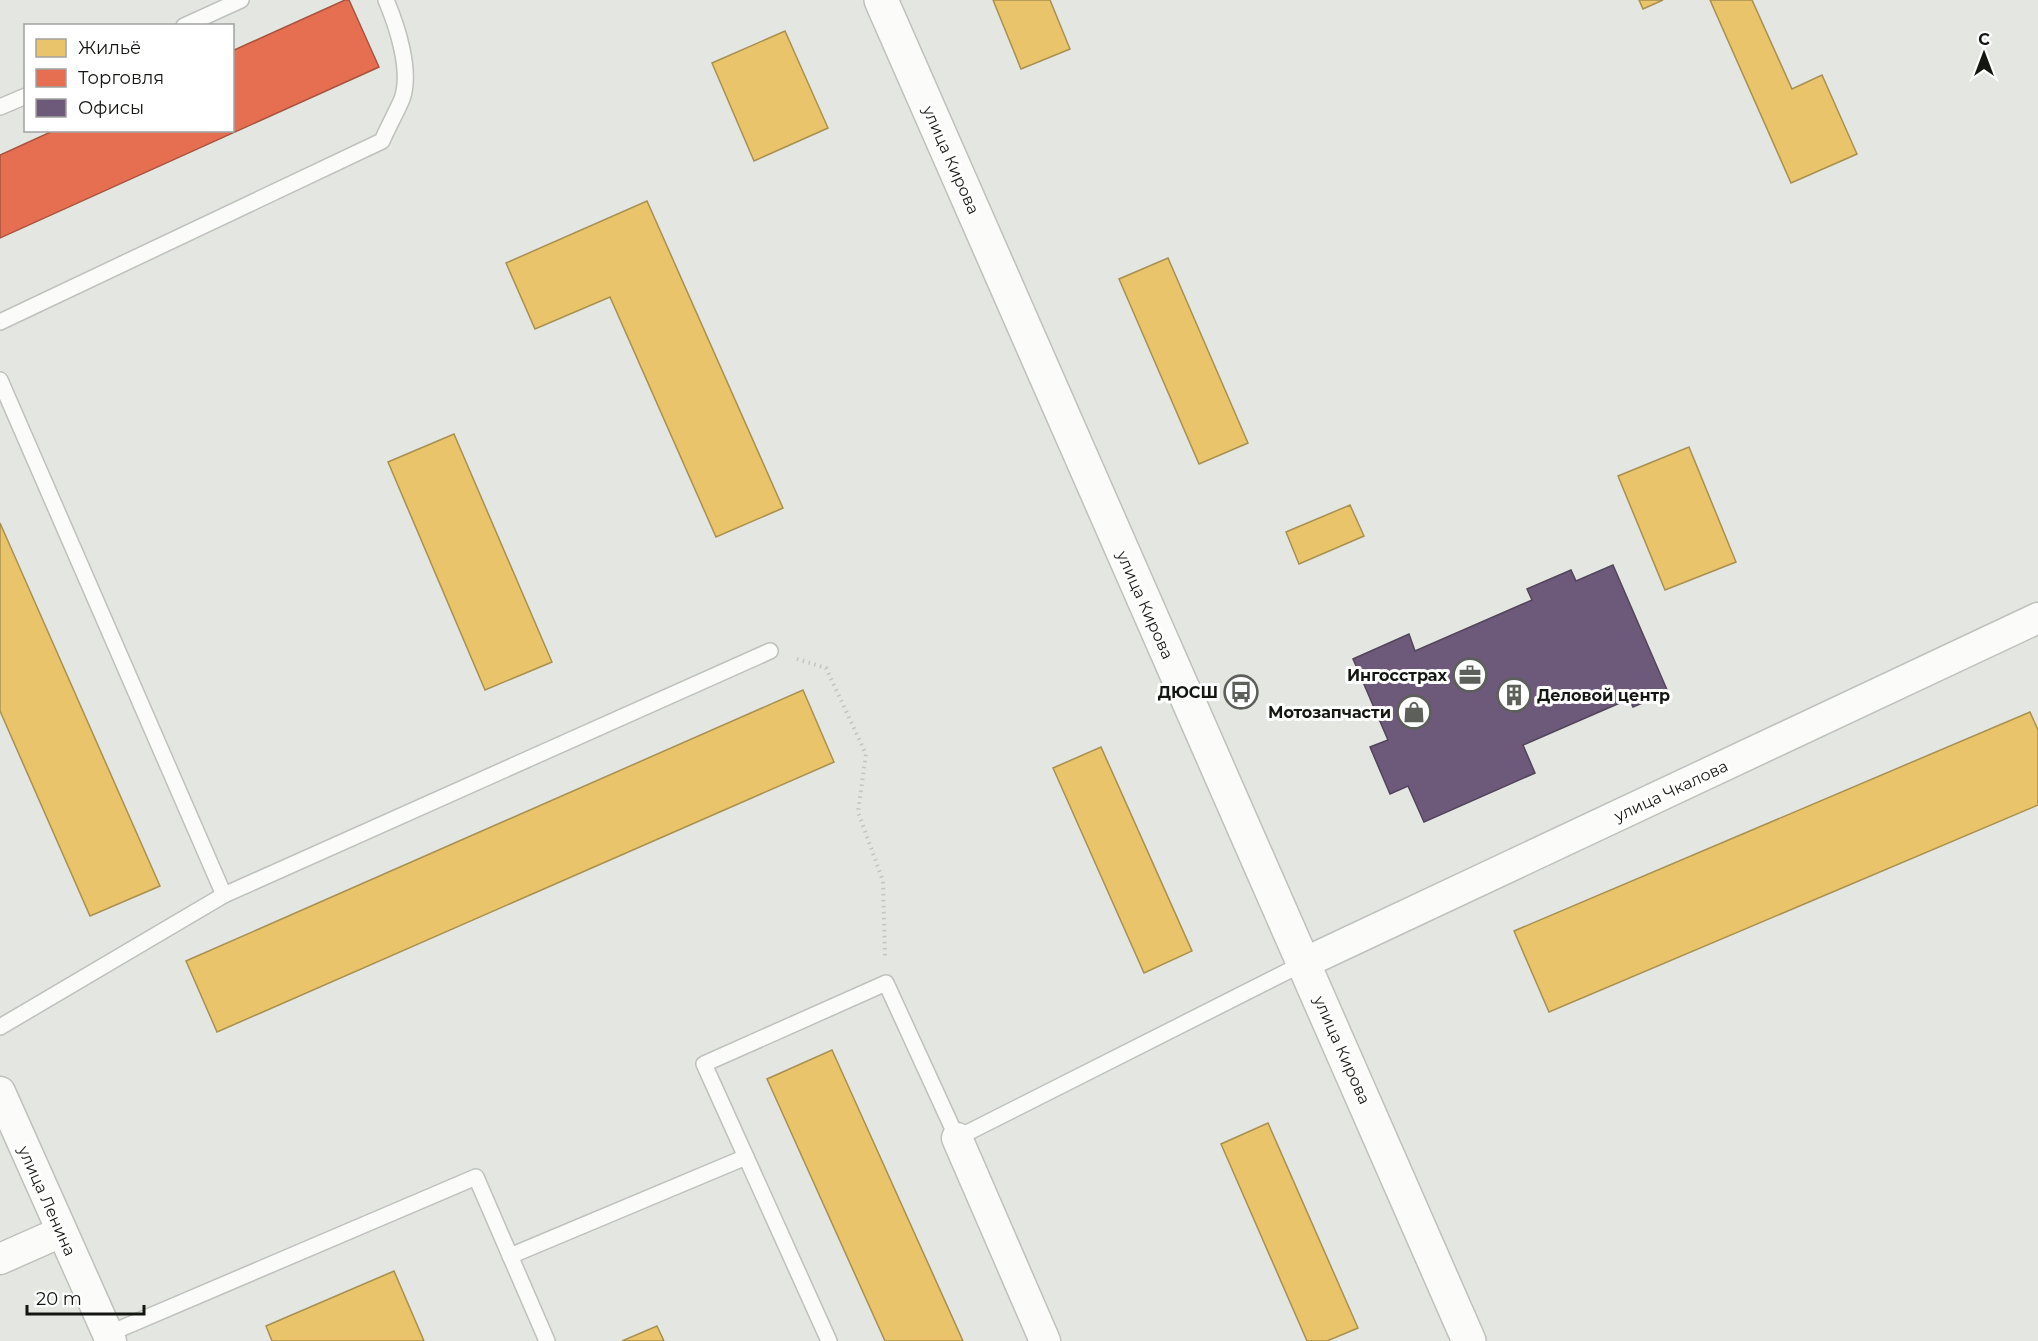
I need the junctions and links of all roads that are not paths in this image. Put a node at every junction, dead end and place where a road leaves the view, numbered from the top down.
1 (241, 0) edge
2 (386, 0) edge
3 (881, 0) edge
4 (188, 24) edge
5 (24, 97) edge
6 (0, 107) edge
7 (0, 322) edge
8 (0, 380) edge
9 (2038, 618) edge
10 (770, 651) road end
11 (224, 895) junction
12 (1304, 963) junction
13 (0, 1027) edge
14 (0, 1092) edge
15 (957, 1138) junction
16 (746, 1157) junction
17 (62, 1232) junction
18 (510, 1256) junction
19 (0, 1259) edge
20 (110, 1338) edge
21 (547, 1341) edge
22 (829, 1341) edge
23 (1045, 1341) edge
24 (1469, 1341) edge

1 - 4 lane
2 - 7 lane
3 - 12 street, улица Кирова
5 - 6 lane
8 - 11 lane
9 - 12 street, улица Чкалова
10 - 11 lane
11 - 13 lane
12 - 15 lane
12 - 24 street, улица Кирова
14 - 17 street, улица Ленина
15 - 16 lane
15 - 23 street
16 - 18 lane
16 - 22 lane
17 - 19 street
17 - 20 street, улица Ленина
18 - 20 lane
18 - 21 lane

